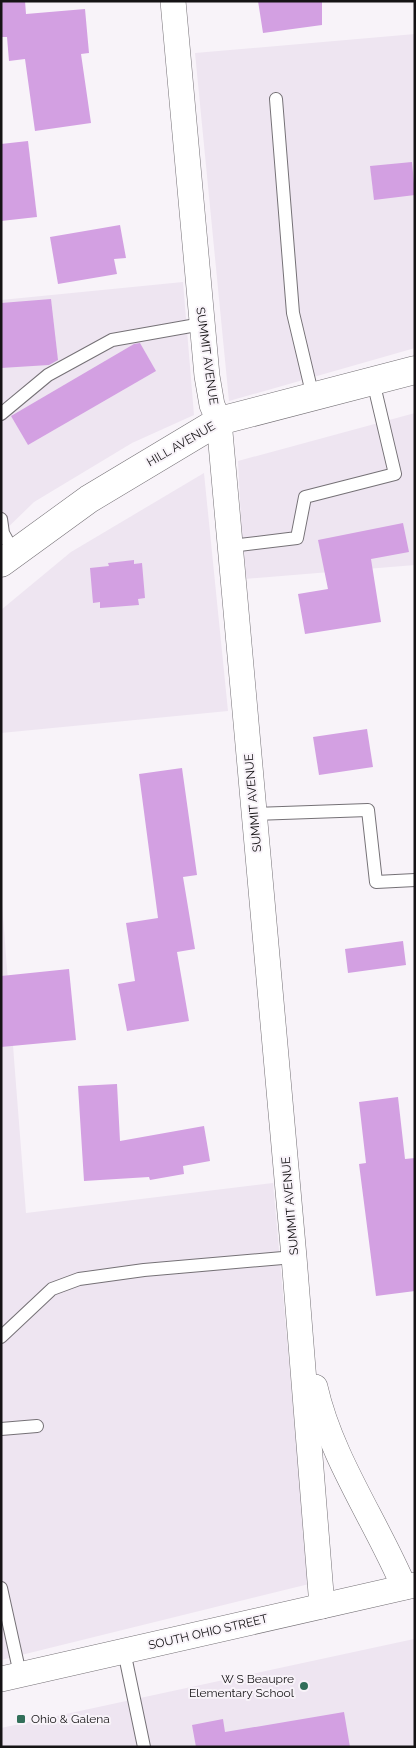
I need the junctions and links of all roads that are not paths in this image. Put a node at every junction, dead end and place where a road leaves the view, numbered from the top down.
1 (172, 1) edge
2 (276, 99) dead end
3 (202, 324) junction
4 (415, 370) edge
5 (373, 381) junction
6 (313, 397) junction
7 (1, 414) edge
8 (219, 421) junction
9 (1, 519) edge
10 (230, 546) junction
11 (8, 558) edge
12 (254, 814) junction
13 (415, 880) edge
14 (294, 1258) junction
15 (299, 1314) junction
16 (1, 1337) edge
17 (37, 1426) dead end
18 (1, 1429) edge
19 (410, 1586) edge
20 (1, 1588) edge
21 (322, 1606) junction
22 (124, 1651) junction
23 (11, 1677) edge
24 (144, 1747) edge

1 - 3 street, SUMMIT AVENUE
2 - 6 lane
3 - 7 lane
3 - 8 street, SUMMIT AVENUE
4 - 5 main road, HILL AVENUE
5 - 6 main road, HILL AVENUE
5 - 10 lane
6 - 8 main road, HILL AVENUE
8 - 10 street, SUMMIT AVENUE
8 - 11 main road, HILL AVENUE
9 - 11 lane
10 - 12 street, SUMMIT AVENUE
12 - 13 lane
12 - 14 street, SUMMIT AVENUE
14 - 15 street, SUMMIT AVENUE
14 - 16 lane
15 - 19 street
15 - 21 street, SUMMIT AVENUE
17 - 18 lane
19 - 21 street, SOUTH OHIO STREET
20 - 23 lane
21 - 22 street, SOUTH OHIO STREET
22 - 23 street, SOUTH OHIO STREET
22 - 24 lane

